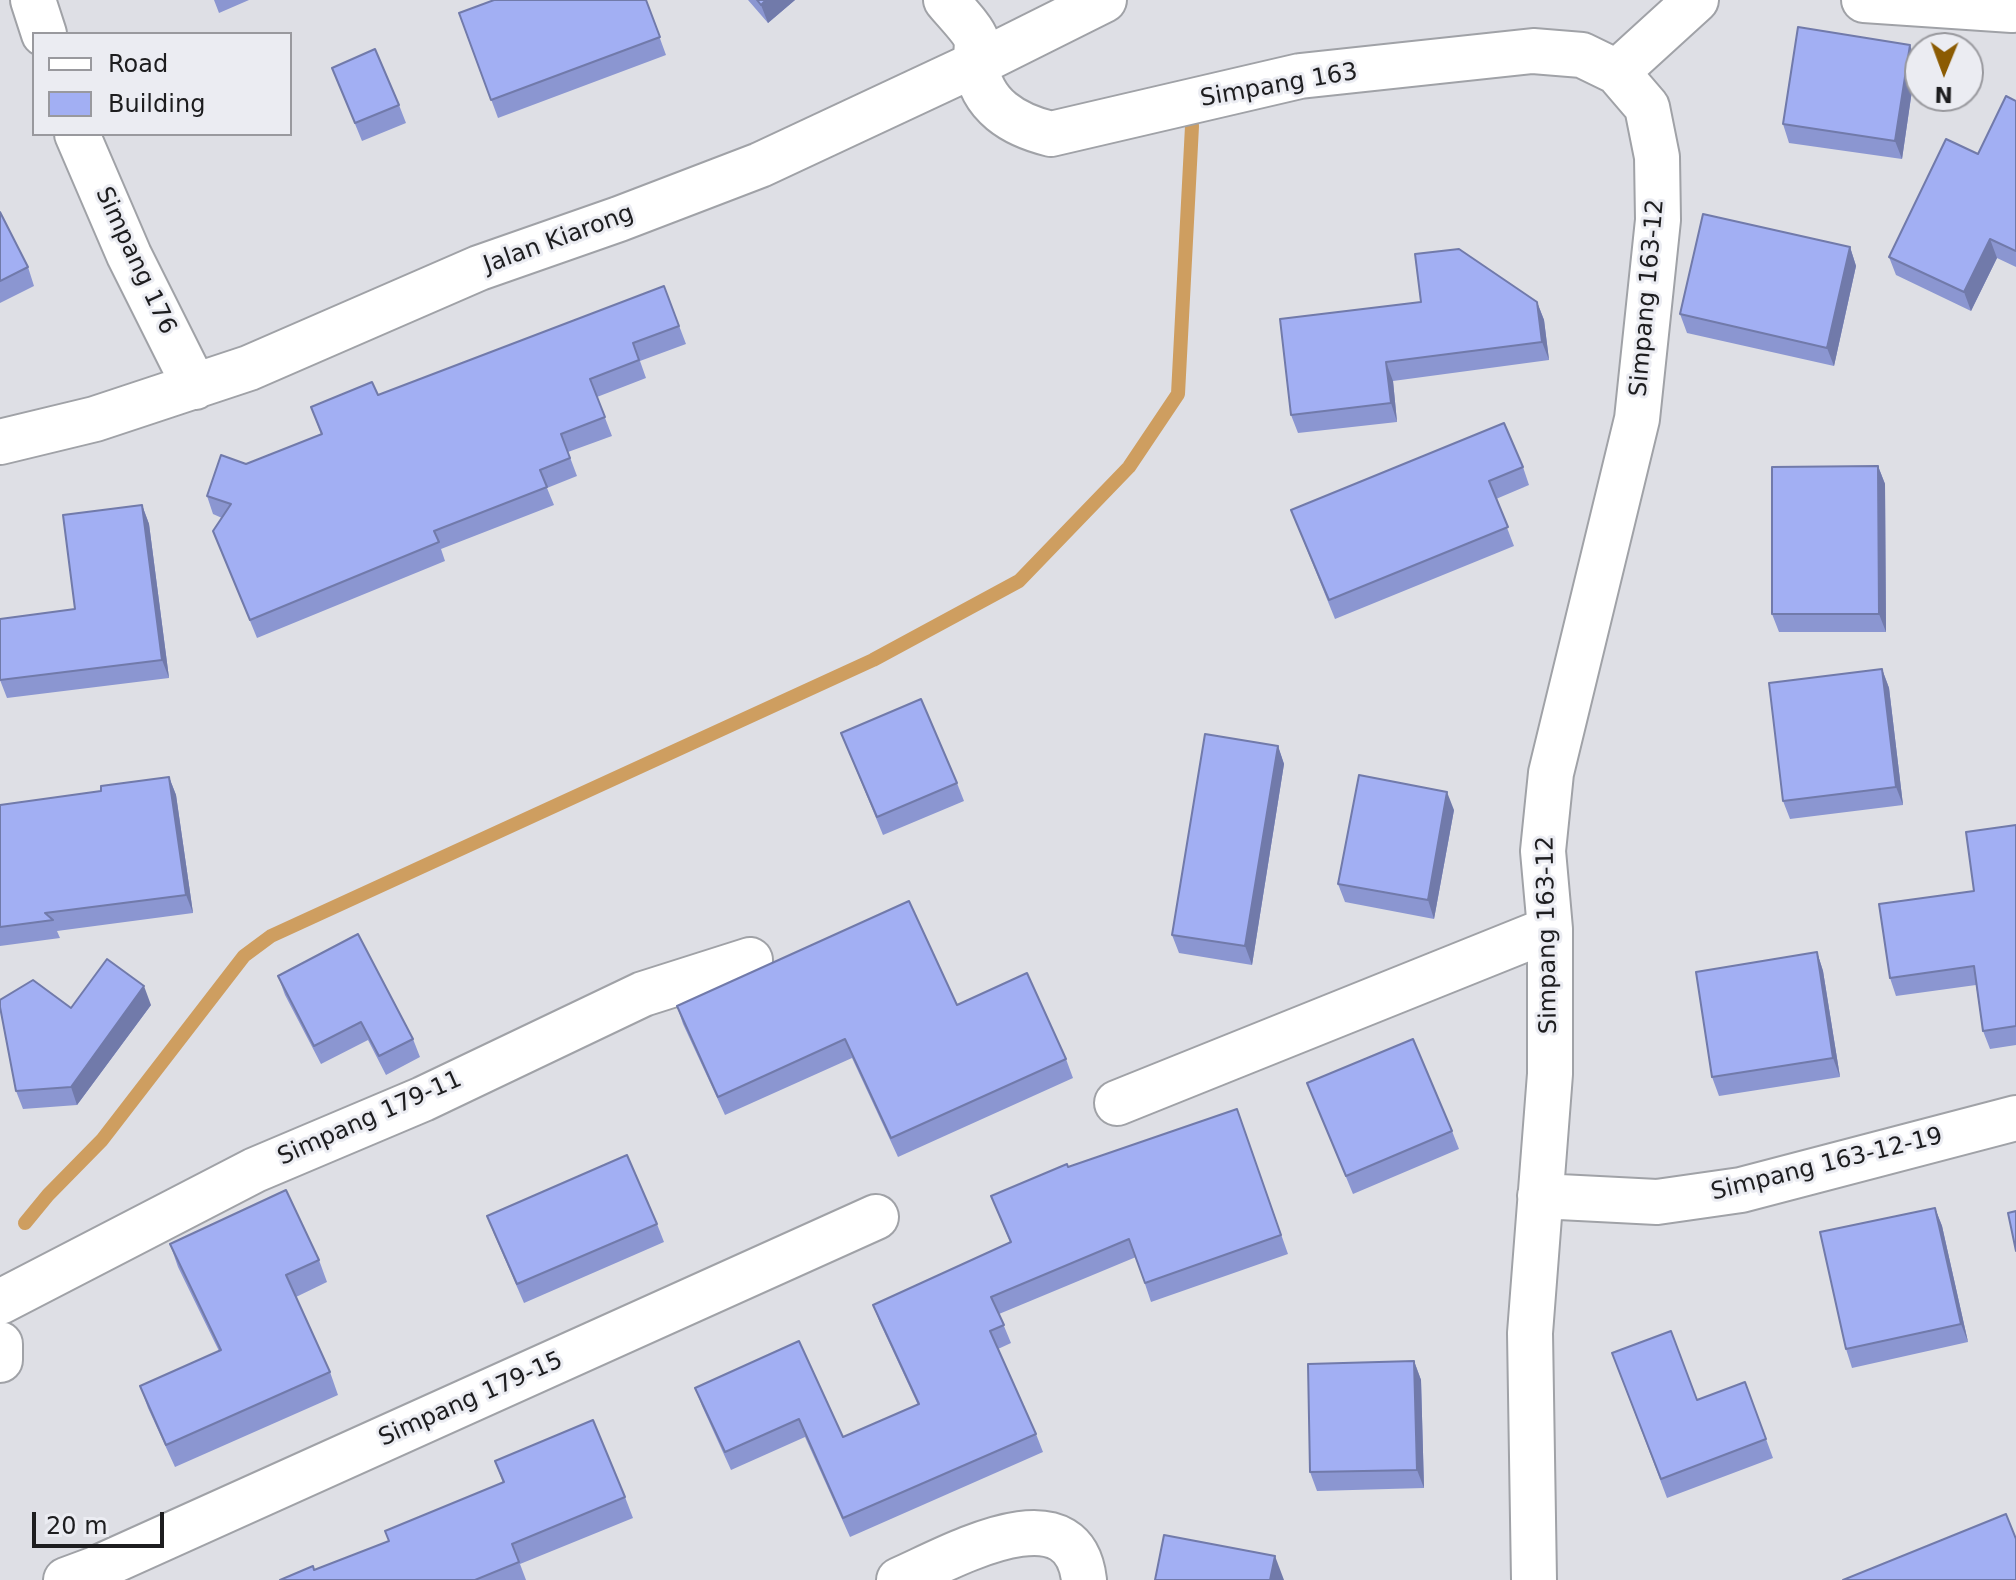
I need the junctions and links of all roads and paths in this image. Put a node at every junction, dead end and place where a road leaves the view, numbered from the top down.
1 (33, 0) edge
2 (946, 0) edge
3 (1104, 0) edge
4 (1696, 0) edge
5 (1864, 0) edge
6 (2012, 10) dead end
7 (43, 32) edge
8 (976, 64) junction
9 (1617, 72) junction
10 (78, 136) edge
11 (195, 387) junction
12 (0, 442) edge
13 (1550, 929) junction
14 (750, 960) dead end
15 (1117, 1103) dead end
16 (2016, 1118) edge
17 (1540, 1196) junction
18 (876, 1217) dead end
19 (0, 1302) edge
20 (0, 1344) edge
21 (0, 1360) edge
22 (66, 1580) edge
23 (899, 1580) edge
24 (1084, 1580) edge
25 (1534, 1580) edge

1 - 7 street
2 - 8 street, Simpang 163
3 - 8 street, Jalan Kiarong
4 - 9 street
5 - 6 street
8 - 9 street, Simpang 163
8 - 11 street, Jalan Kiarong
9 - 13 street, Simpang 163-12
10 - 11 street, Simpang 176
11 - 12 street, Jalan Kiarong
13 - 15 street
13 - 17 street, Simpang 163-12
14 - 19 street, Simpang 179-11
16 - 17 street, Simpang 163-12-19
17 - 25 street, Simpang 163-12
18 - 22 street, Simpang 179-15
20 - 21 street
23 - 24 street

